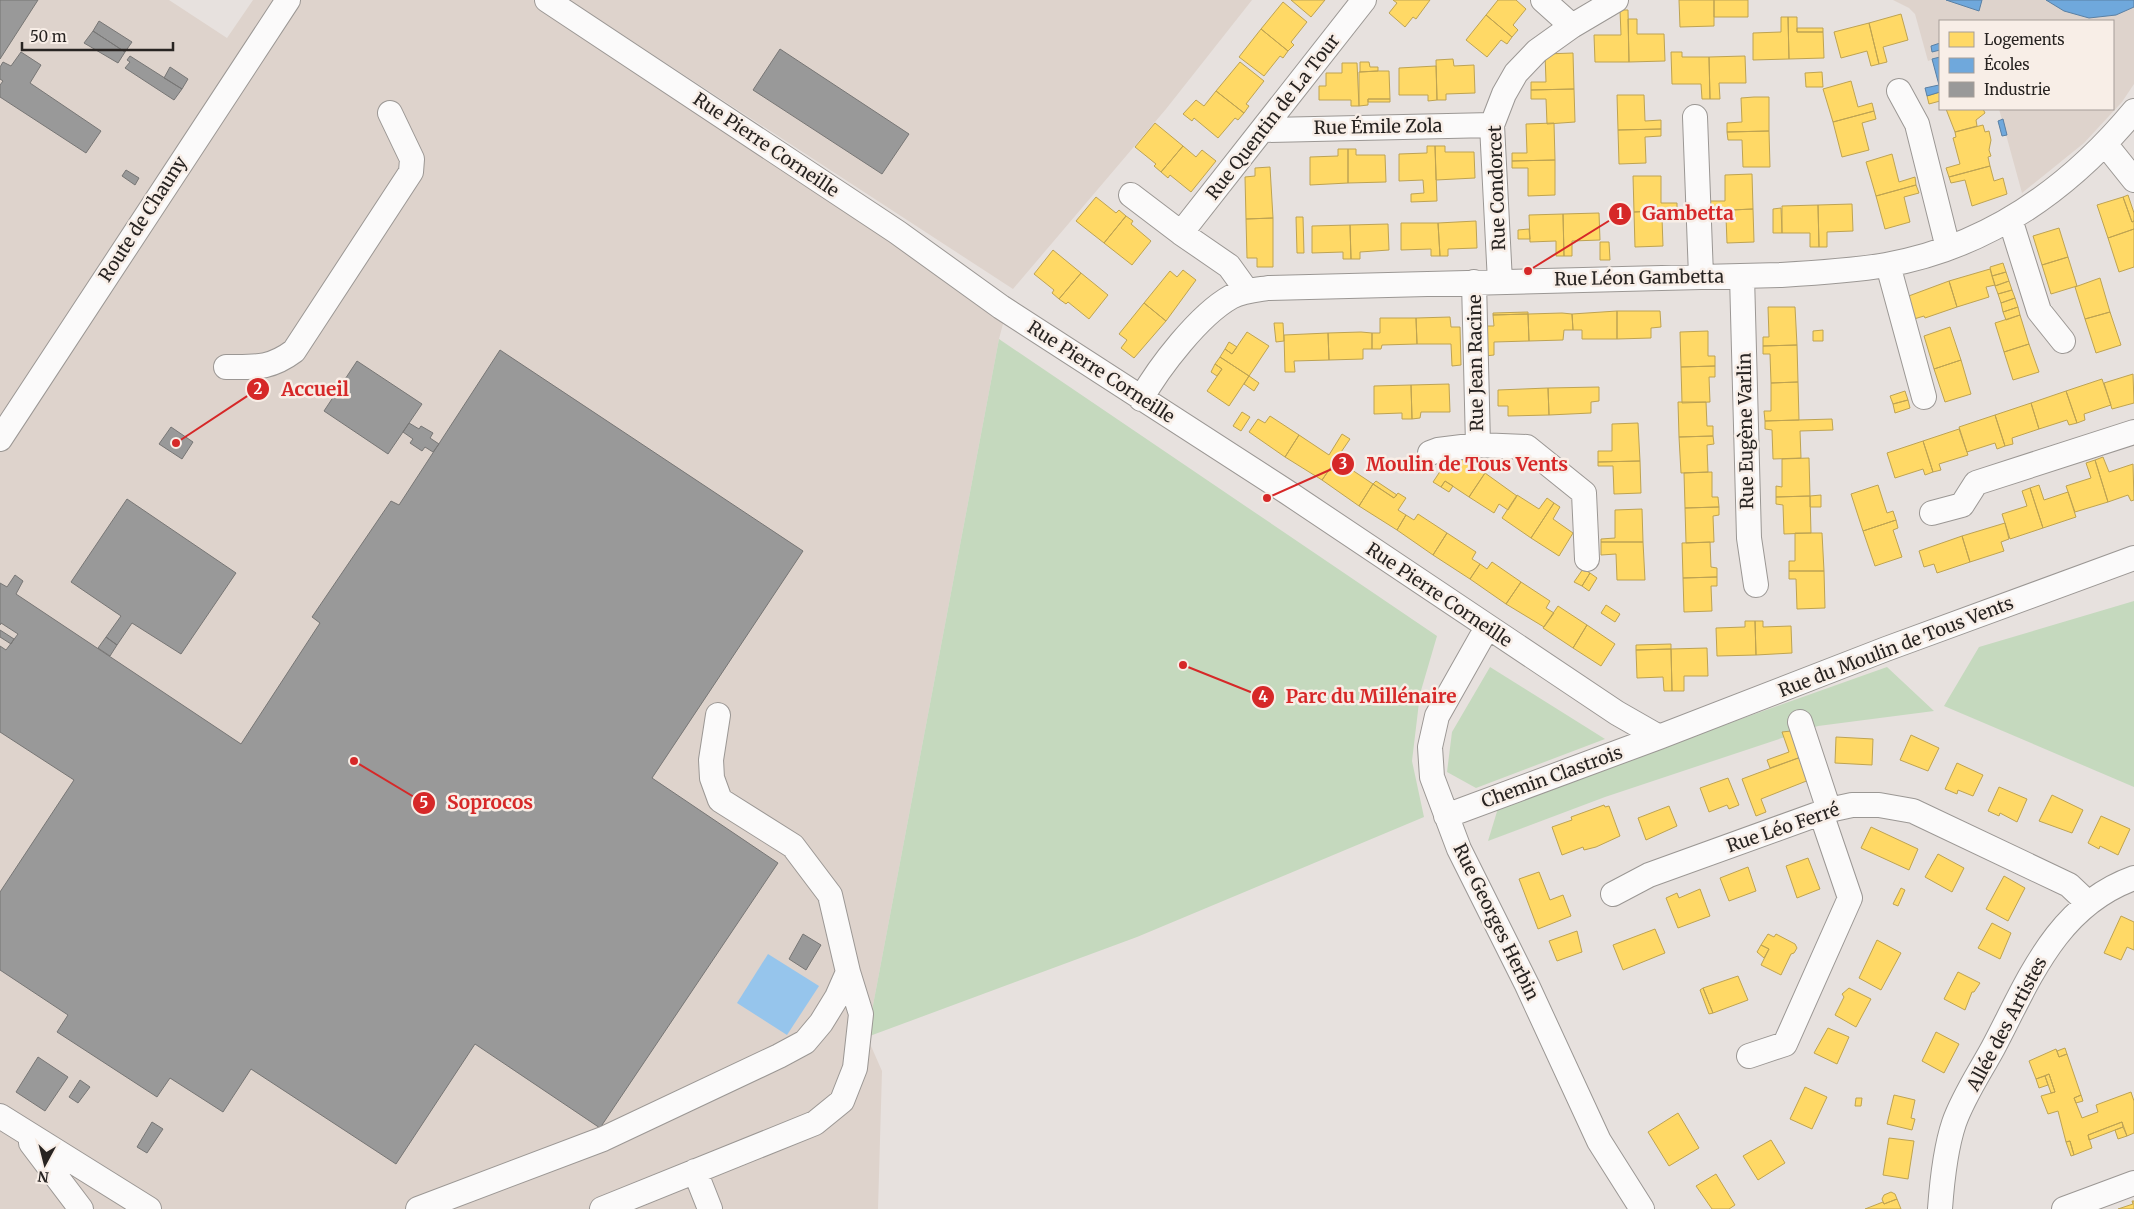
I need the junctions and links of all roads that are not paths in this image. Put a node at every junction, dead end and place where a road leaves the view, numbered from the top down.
1 (288, 0) edge
2 (547, 0) edge
3 (1364, 0) edge
4 (1543, 0) edge
5 (1616, 0) edge
6 (1572, 26) junction
7 (1899, 91) dead end
8 (2134, 111) edge
9 (390, 113) dead end
10 (1695, 117) dead end
11 (1492, 125) junction
12 (1265, 130) junction
13 (2106, 145) junction
14 (2134, 180) edge
15 (1131, 195) dead end
16 (2010, 219) junction
17 (1182, 233) junction
18 (1948, 248) junction
19 (1888, 265) junction
20 (1701, 276) junction
21 (1742, 276) junction
22 (1474, 282) junction
23 (1500, 282) junction
24 (1246, 291) junction
25 (2064, 341) dead end
26 (226, 367) dead end
27 (1924, 397) dead end
28 (1141, 399) junction
29 (2134, 432) edge
30 (0, 439) edge
31 (1478, 445) junction
32 (1430, 453) dead end
33 (1932, 513) dead end
34 (2134, 558) edge
35 (1587, 559) dead end
36 (1756, 585) dead end
37 (1489, 629) junction
38 (718, 715) dead end
39 (1800, 722) dead end
40 (1659, 737) junction
41 (1825, 812) junction
42 (1446, 816) junction
43 (2134, 878) edge
44 (1613, 894) dead end
45 (2087, 902) junction
46 (848, 972) junction
47 (1749, 1056) dead end
48 (10, 1122) edge
49 (695, 1171) junction
50 (2134, 1182) edge
51 (81, 1209) edge
52 (149, 1209) edge
53 (418, 1209) edge
54 (602, 1209) edge
55 (710, 1209) edge
56 (1642, 1209) edge
57 (1940, 1209) edge
58 (2064, 1209) edge

1 - 30 street, Route de Chauny
2 - 28 street, Rue Pierre Corneille
3 - 12 street, Rue Quentin de La Tour
4 - 6 street
5 - 6 street, Rue Condorcet
6 - 11 street, Rue Condorcet
7 - 18 street
8 - 13 street, Rue Léon Gambetta
9 - 26 street
10 - 20 street
11 - 12 street, Rue Émile Zola
11 - 23 street, Rue Condorcet
12 - 17 street, Rue Quentin de La Tour
13 - 14 street
13 - 16 street, Rue Léon Gambetta
15 - 17 street
16 - 18 street, Rue Léon Gambetta
16 - 25 street
17 - 24 street
18 - 19 street, Rue Léon Gambetta
19 - 21 street, Rue Léon Gambetta
19 - 27 street
20 - 21 street, Rue Léon Gambetta
20 - 23 street, Rue Léon Gambetta
21 - 36 street, Rue Eugène Varlin
22 - 23 street, Rue Léon Gambetta
22 - 24 street, Rue Léon Gambetta
22 - 31 street, Rue Jean Racine
24 - 28 street, Rue Léon Gambetta
28 - 37 street, Rue Pierre Corneille
29 - 33 street
31 - 32 street, Rue Jean Racine
31 - 35 street, Rue Jean Racine
34 - 40 street, Rue du Moulin de Tous Vents
37 - 40 street, Rue Pierre Corneille
37 - 42 street, Rue Georges Herbin
38 - 46 street
39 - 41 street
40 - 42 street, Chemin Clastrois
41 - 44 street, Rue Léo Ferré
41 - 45 street, Rue Léo Ferré
41 - 47 street
42 - 56 street, Rue Georges Herbin
43 - 45 street, Allée des Artistes
45 - 57 street, Allée des Artistes
46 - 49 street
46 - 53 street
48 - 51 street
48 - 52 street
49 - 54 street
49 - 55 street
50 - 58 street

